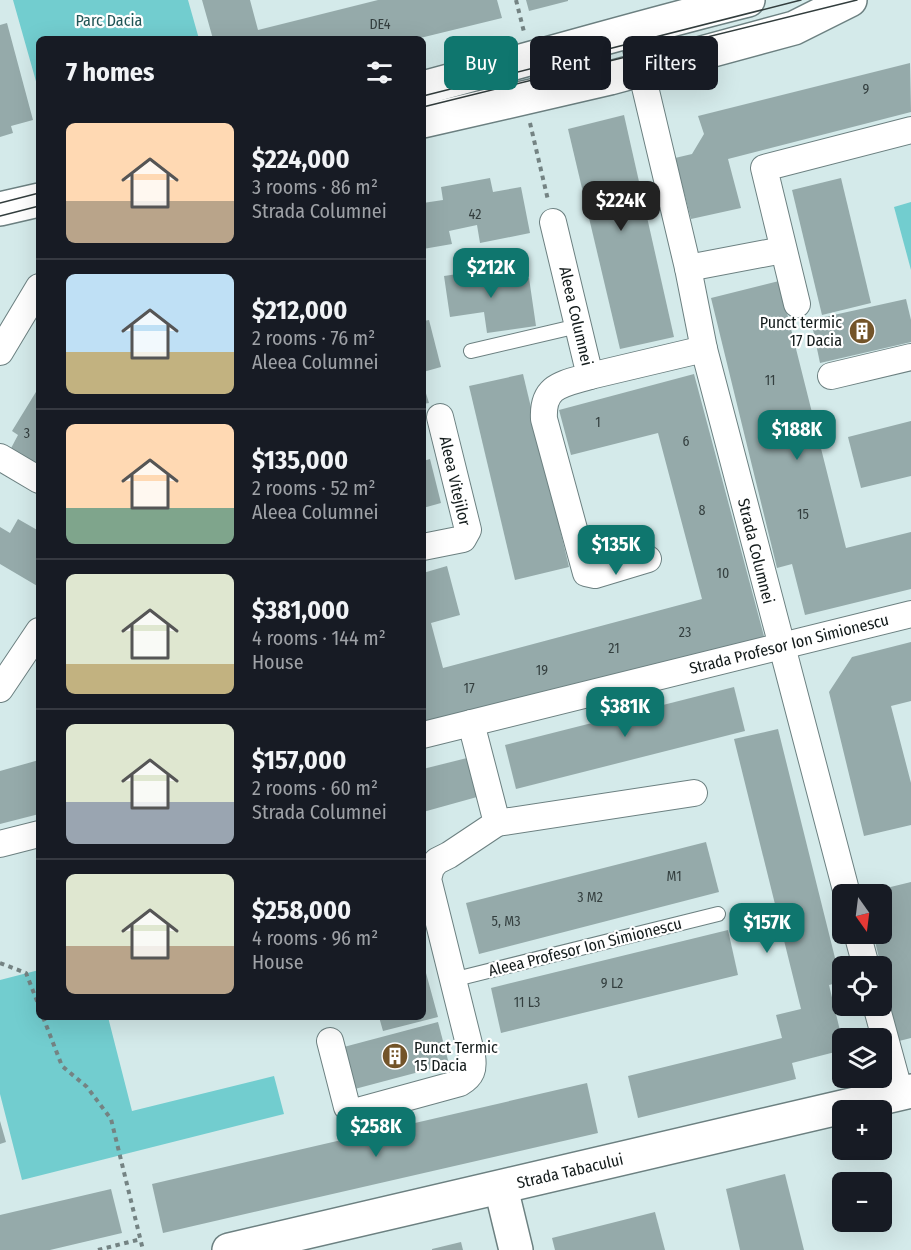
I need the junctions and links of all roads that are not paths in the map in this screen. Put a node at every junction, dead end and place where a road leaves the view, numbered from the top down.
1 (748, 0) edge
2 (850, 0) edge
3 (632, 32) junction
4 (633, 36) edge
5 (718, 48) edge
6 (623, 74) edge
7 (426, 87) edge
8 (647, 90) edge
9 (426, 120) edge
10 (911, 130) edge
11 (36, 201) edge
12 (0, 209) edge
13 (553, 222) road end
14 (783, 250) junction
15 (688, 268) junction
16 (36, 291) edge
17 (797, 304) dead end
18 (578, 326) junction
19 (704, 349) junction
20 (471, 351) dead end
21 (0, 352) edge
22 (911, 357) edge
23 (590, 376) junction
24 (831, 376) dead end
25 (440, 417) dead end
26 (0, 457) edge
27 (36, 478) edge
28 (426, 546) edge
29 (648, 559) dead end
30 (911, 614) edge
31 (36, 635) edge
32 (780, 646) junction
33 (0, 689) edge
34 (471, 723) junction
35 (426, 734) edge
36 (694, 793) dead end
37 (497, 823) junction
38 (36, 835) edge
39 (0, 844) edge
40 (844, 884) edge
41 (718, 914) dead end
42 (452, 980) junction
43 (880, 1016) edge
44 (330, 1041) dead end
45 (905, 1092) edge
46 (501, 1188) junction
47 (229, 1250) edge
48 (516, 1250) edge

1 - 3 street
2 - 5 street
3 - 4 street, Strada Columnei
3 - 7 street
6 - 9 street
8 - 15 street, Strada Columnei
10 - 14 street
11 - 12 street
13 - 18 street, Aleea Columnei
14 - 15 street
14 - 17 street
15 - 19 street, Strada Columnei
16 - 21 street
18 - 20 lane
18 - 23 street, Aleea Columnei
19 - 23 street, Aleea Columnei
19 - 32 street, Strada Columnei
22 - 24 street
23 - 29 street, Aleea Columnei
25 - 28 street, Aleea Vitejilor
26 - 27 street
30 - 32 street, Strada Profesor Ion Simionescu
31 - 33 street
32 - 34 street, Strada Profesor Ion Simionescu
32 - 40 street, Strada Columnei
34 - 35 street, Strada Profesor Ion Simionescu
34 - 37 street
36 - 37 street
37 - 42 street
38 - 39 street
41 - 42 lane, Aleea Profesor Ion Simionescu
42 - 44 street
43 - 45 street
45 - 46 street, Strada Tabacului
46 - 47 street, Strada Tabacului
46 - 48 street

